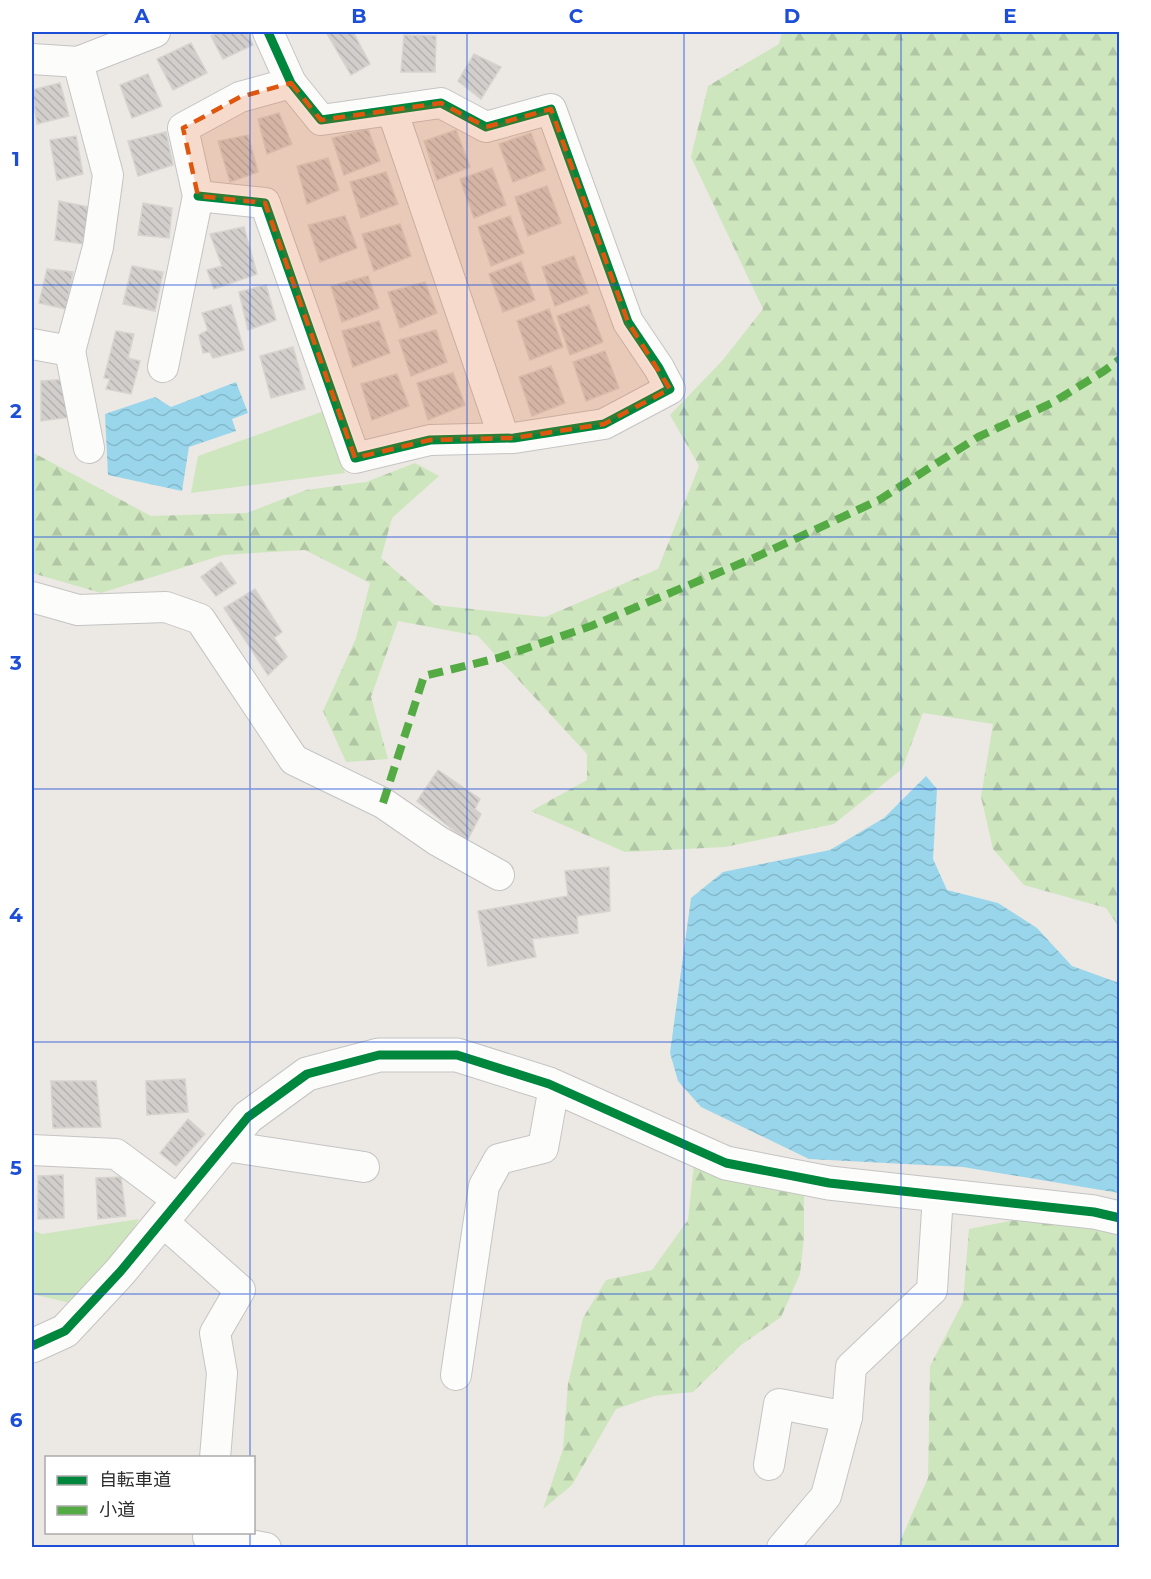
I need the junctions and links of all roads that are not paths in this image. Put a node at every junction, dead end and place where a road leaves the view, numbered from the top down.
1 (155, 32) edge
2 (268, 32) edge
3 (32, 59) edge
4 (78, 62) junction
5 (291, 83) junction
6 (392, 110) junction
7 (198, 196) junction
8 (32, 344) edge
9 (70, 351) junction
10 (163, 368) dead end
11 (504, 438) junction
12 (89, 448) dead end
13 (32, 597) edge
14 (499, 876) dead end
15 (554, 1087) junction
16 (225, 1146) junction
17 (32, 1150) edge
18 (364, 1167) dead end
19 (938, 1195) junction
20 (171, 1211) junction
21 (1119, 1218) edge
22 (32, 1346) edge
23 (456, 1375) dead end
24 (847, 1417) junction
25 (215, 1456) edge
26 (769, 1465) dead end
27 (209, 1534) edge
28 (266, 1548) edge
29 (782, 1548) edge

1 - 4 street
2 - 5 street
3 - 4 street
4 - 9 street
5 - 6 street
5 - 7 street
6 - 11 street
6 - 11 street
7 - 10 street
7 - 11 street
8 - 9 street
9 - 12 street
13 - 14 street
15 - 16 street
15 - 19 street
15 - 23 street
16 - 18 street
16 - 20 street
17 - 20 street
19 - 21 street
19 - 24 street
20 - 22 street
20 - 25 street
24 - 26 street
24 - 29 street
27 - 28 street

